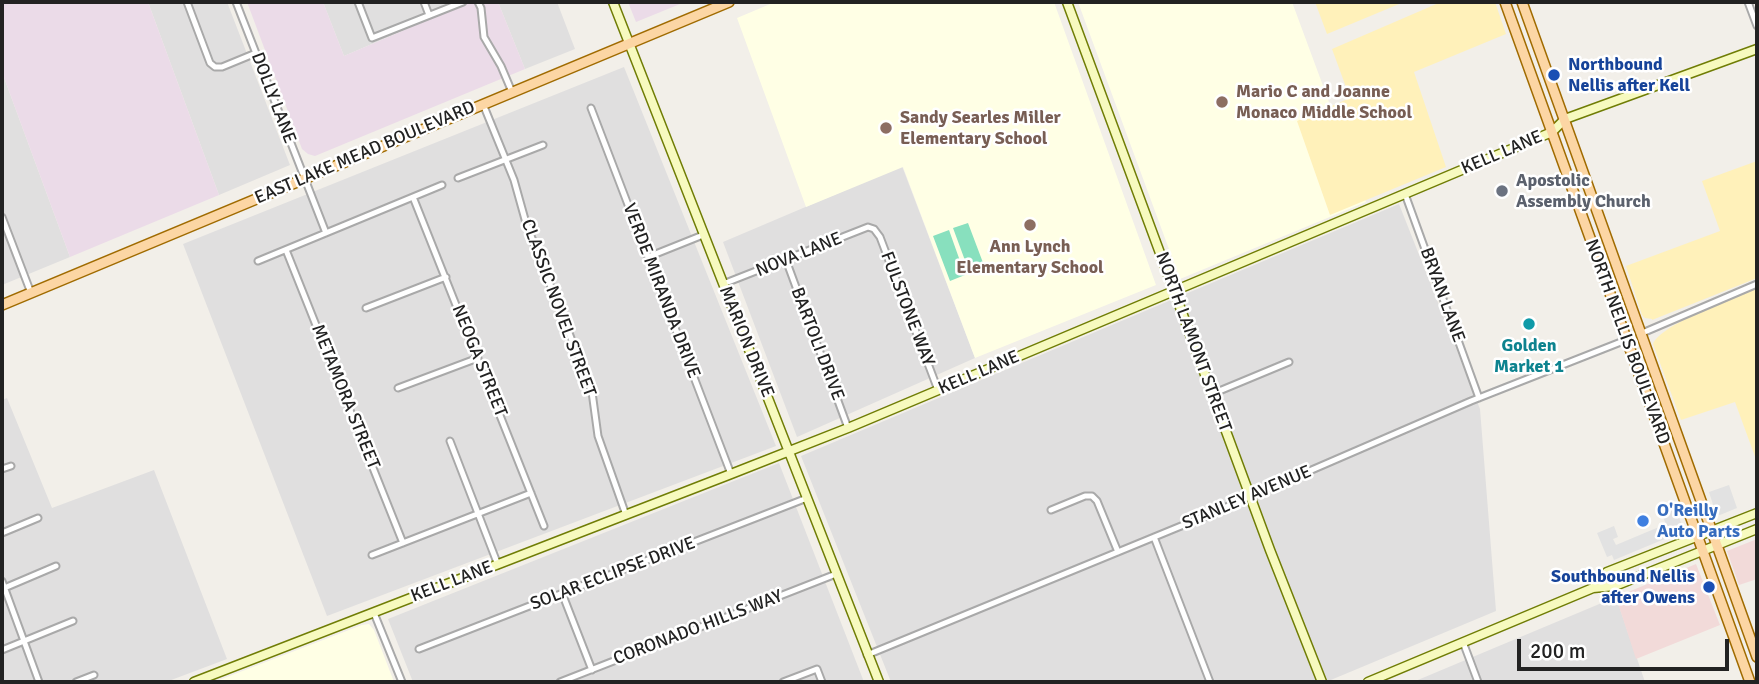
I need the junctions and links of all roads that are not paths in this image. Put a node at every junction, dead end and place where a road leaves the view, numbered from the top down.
1 (187, 2) edge
2 (236, 2) edge
3 (358, 2) edge
4 (424, 2) edge
5 (463, 2) edge
6 (478, 2) edge
7 (613, 2) edge
8 (729, 2) edge
9 (1066, 2) edge
10 (1505, 2) edge
11 (1522, 2) edge
12 (1748, 2) edge
13 (429, 15) junction
14 (1757, 26) edge
15 (629, 43) junction
16 (1757, 49) edge
17 (256, 54) junction
18 (512, 92) junction
19 (483, 104) junction
20 (592, 108) dead end
21 (1565, 119) junction
22 (1552, 132) junction
23 (543, 145) dead end
24 (506, 159) junction
25 (457, 178) dead end
26 (304, 179) junction
27 (442, 185) dead end
28 (1405, 193) junction
29 (414, 197) junction
30 (2, 217) edge
31 (874, 229) joint
32 (326, 233) junction
33 (704, 235) junction
34 (286, 250) junction
35 (648, 257) junction
36 (786, 260) junction
37 (258, 261) dead end
38 (446, 277) junction
39 (723, 284) junction
40 (1757, 284) edge
41 (1175, 290) junction
42 (30, 293) junction
43 (2, 305) edge
44 (366, 308) dead end
45 (1640, 334) junction
46 (1626, 340) junction
47 (478, 358) junction
48 (1289, 362) dead end
49 (398, 388) dead end
50 (938, 390) junction
51 (1212, 394) junction
52 (1479, 398) junction
53 (848, 428) junction
54 (450, 441) dead end
55 (789, 451) junction
56 (11, 466) dead end
57 (2, 470) edge
58 (731, 474) junction
59 (531, 493) junction
60 (1250, 496) junction
61 (807, 498) junction
62 (1051, 510) dead end
63 (1757, 513) edge
64 (479, 514) junction
65 (626, 515) junction
66 (38, 518) dead end
67 (544, 526) dead end
68 (1757, 529) edge
69 (1711, 531) junction
70 (2, 533) edge
71 (1697, 536) junction
72 (1154, 537) junction
73 (403, 543) junction
74 (1716, 544) junction
75 (1702, 550) junction
76 (1118, 552) junction
77 (372, 555) dead end
78 (498, 565) junction
79 (56, 566) dead end
80 (836, 574) junction
81 (2, 581) edge
82 (3, 588) edge
83 (1592, 588) junction
84 (562, 593) junction
85 (374, 612) junction
86 (73, 621) dead end
87 (24, 641) junction
88 (1463, 642) junction
89 (419, 649) dead end
90 (2, 650) edge
91 (867, 655) junction
92 (1757, 657) edge
93 (592, 670) junction
94 (94, 676) dead end
95 (39, 682) edge
96 (76, 682) edge
97 (194, 682) edge
98 (402, 682) edge
99 (560, 682) edge
100 (783, 682) edge
101 (822, 682) edge
102 (879, 682) edge
103 (1210, 682) edge
104 (1321, 682) edge
105 (1368, 682) edge
106 (1478, 682) edge
107 (1751, 682) edge

1 - 17 street
2 - 17 street, DOLLY LANE
3 - 13 street
4 - 13 street
5 - 13 street
6 - 18 street
7 - 15 street, MARION DRIVE
8 - 15 main road, EAST LAKE MEAD BOULEVARD
9 - 41 street, NORTH LAMONT STREET
10 - 22 main road, NORTH NELLIS BOULEVARD
11 - 21 main road, NORTH NELLIS BOULEVARD
12 - 14 street
15 - 18 main road, EAST LAKE MEAD BOULEVARD
15 - 33 street, MARION DRIVE
16 - 21 street, KELL LANE
17 - 26 street, DOLLY LANE
18 - 19 main road, EAST LAKE MEAD BOULEVARD
19 - 24 street, CLASSIC NOVEL STREET
19 - 26 main road, EAST LAKE MEAD BOULEVARD
20 - 35 street, VERDE MIRANDA DRIVE
21 - 22 street, KELL LANE
21 - 45 main road, NORTH NELLIS BOULEVARD
22 - 28 street, KELL LANE
22 - 46 main road, NORTH NELLIS BOULEVARD
23 - 24 street
24 - 25 street
24 - 65 street, CLASSIC NOVEL STREET
26 - 32 street, DOLLY LANE
26 - 42 main road, EAST LAKE MEAD BOULEVARD
27 - 29 street
28 - 41 street, KELL LANE
28 - 52 street, BRYAN LANE
29 - 32 street
29 - 38 street, NEOGA STREET
30 - 42 street
31 - 36 street, NOVA LANE
31 - 50 street, FULSTONE WAY
32 - 34 street
33 - 35 street
33 - 39 street, MARION DRIVE
34 - 37 street
34 - 73 street, METAMORA STREET
35 - 58 street, VERDE MIRANDA DRIVE
36 - 39 street, NOVA LANE
36 - 53 street, BARTOLI DRIVE
38 - 44 street
38 - 47 street, NEOGA STREET
39 - 55 street, MARION DRIVE
40 - 45 street
41 - 50 street, KELL LANE
41 - 51 street, NORTH LAMONT STREET
42 - 43 main road, EAST LAKE MEAD BOULEVARD
45 - 69 main road, NORTH NELLIS BOULEVARD
46 - 52 street, STANLEY AVENUE
46 - 71 main road, NORTH NELLIS BOULEVARD
47 - 49 street
47 - 59 street, NEOGA STREET
48 - 51 street
50 - 53 street, KELL LANE
51 - 60 street, NORTH LAMONT STREET
52 - 60 street, STANLEY AVENUE
53 - 55 street, KELL LANE
54 - 64 street
55 - 58 street, KELL LANE
55 - 61 street, MARION DRIVE
56 - 57 street
58 - 65 street, KELL LANE
59 - 64 street
59 - 67 street, NEOGA STREET
60 - 72 street, STANLEY AVENUE
60 - 104 street, NORTH LAMONT STREET
61 - 80 street, MARION DRIVE
61 - 84 street, SOLAR ECLIPSE DRIVE
62 - 76 street
63 - 69 street
64 - 73 street
64 - 78 street
65 - 78 street, KELL LANE
66 - 70 street
68 - 74 street
69 - 71 street
69 - 74 main road, NORTH NELLIS BOULEVARD
71 - 75 main road, NORTH NELLIS BOULEVARD
71 - 83 street
72 - 76 street, STANLEY AVENUE
72 - 103 street
73 - 77 street
74 - 75 street
74 - 92 main road, NORTH NELLIS BOULEVARD
75 - 83 street
75 - 107 main road, NORTH NELLIS BOULEVARD
76 - 91 street, STANLEY AVENUE
78 - 85 street, KELL LANE
79 - 82 street
80 - 91 street, MARION DRIVE
80 - 93 street, CORONADO HILLS WAY
81 - 82 street
82 - 87 street
83 - 88 street
84 - 89 street, SOLAR ECLIPSE DRIVE
84 - 93 street
85 - 97 street, KELL LANE
85 - 98 street
86 - 87 street
87 - 90 street
87 - 95 street
88 - 105 street
88 - 106 street
91 - 102 street, MARION DRIVE
93 - 99 street, CORONADO HILLS WAY
94 - 96 street
100 - 101 street

